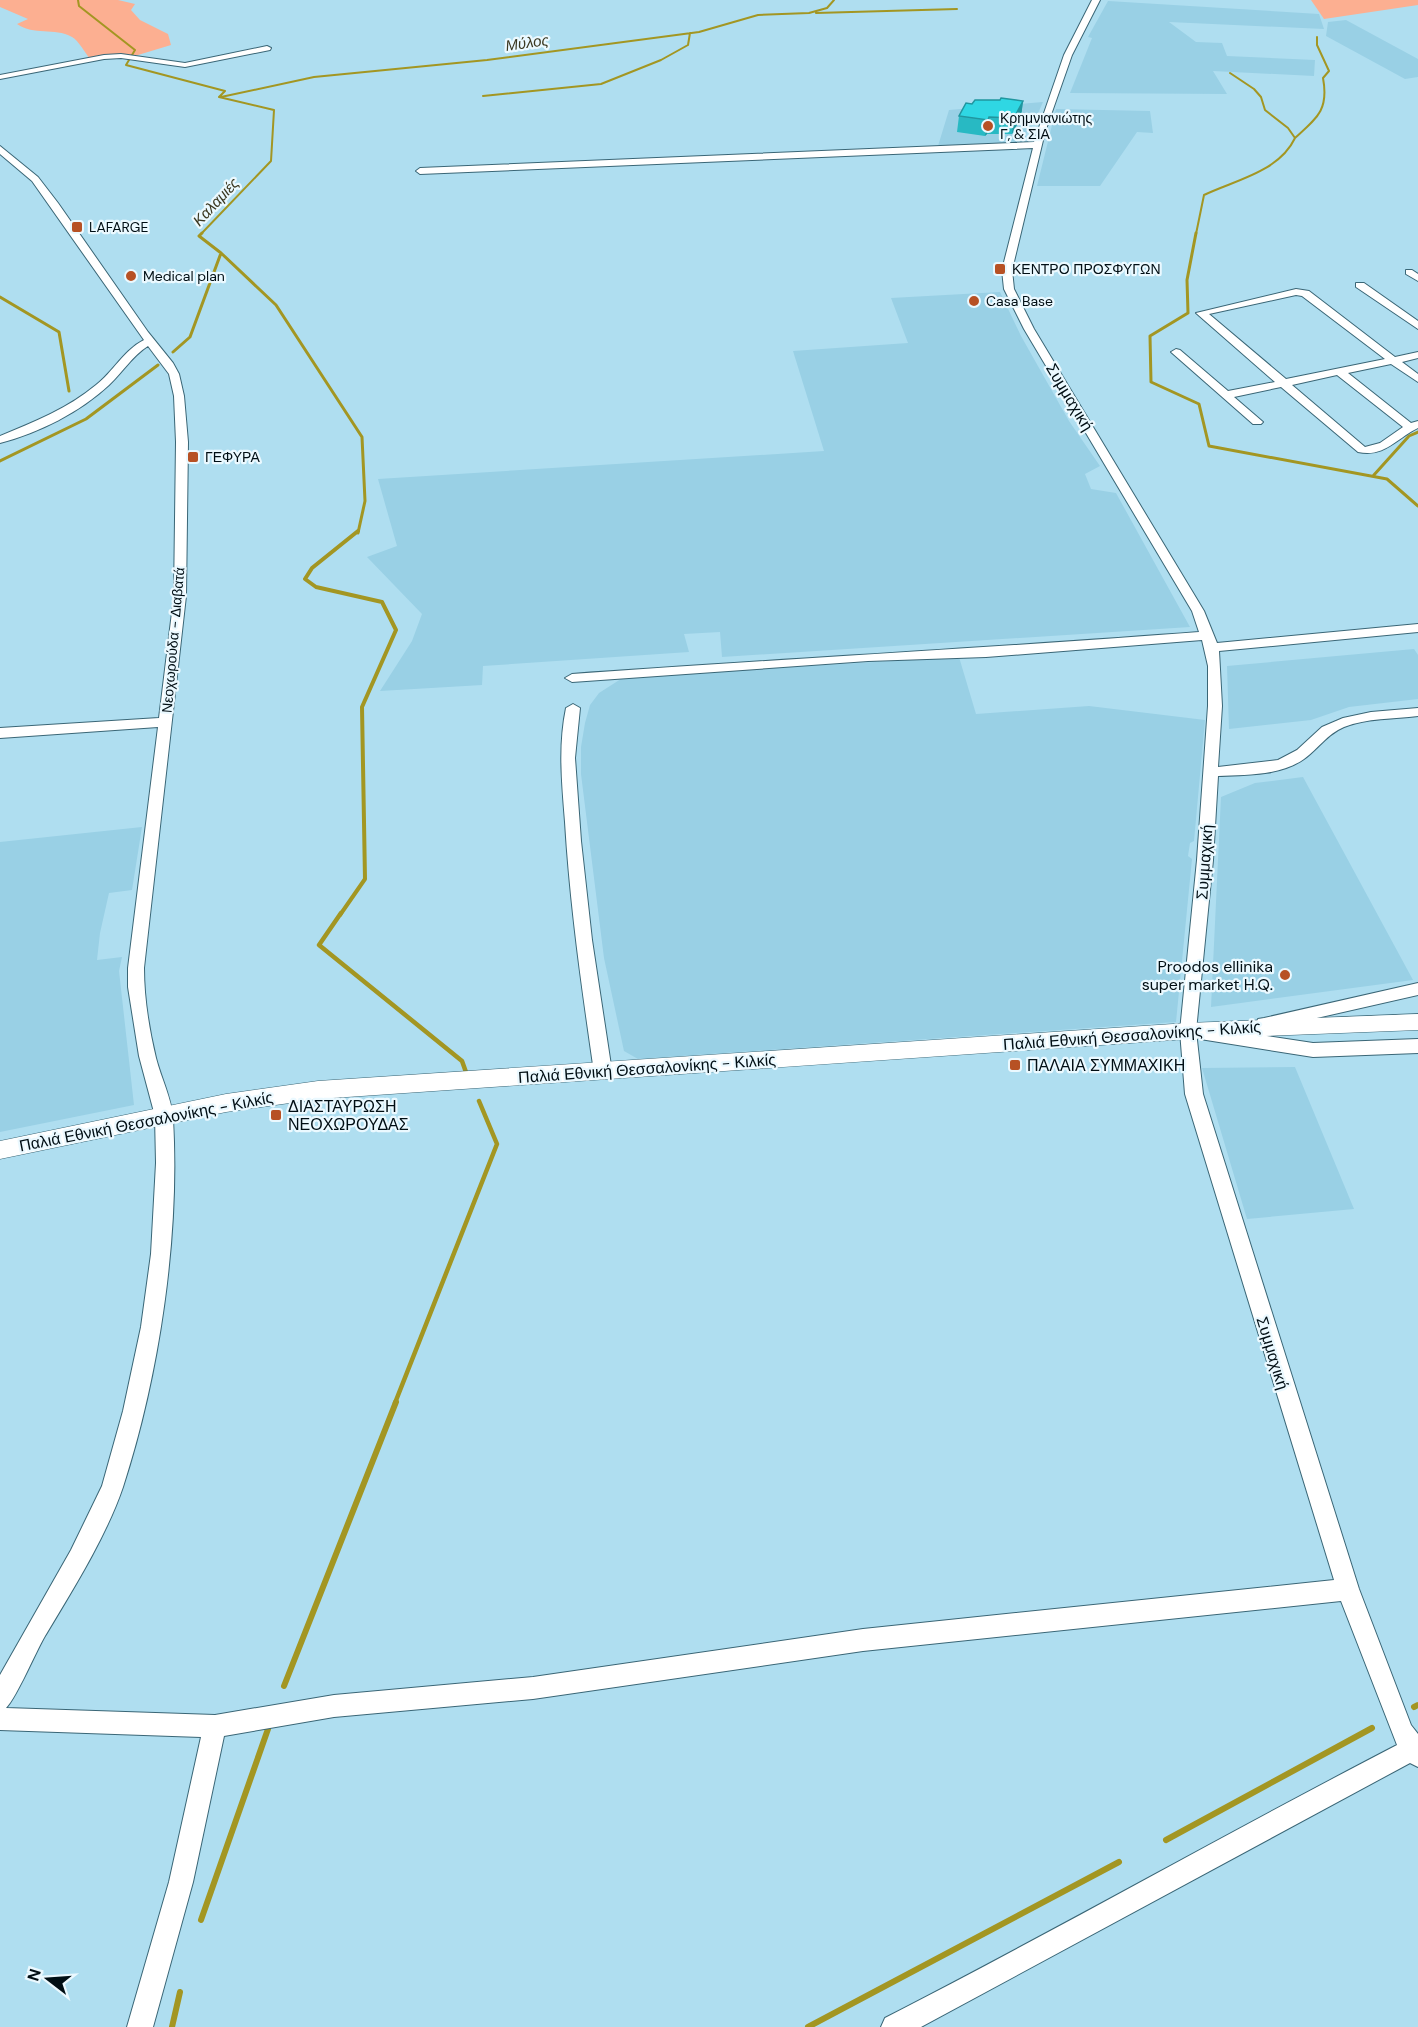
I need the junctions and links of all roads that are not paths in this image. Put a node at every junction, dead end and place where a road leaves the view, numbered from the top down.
1 (1096, 0) edge
2 (267, 48) dead end
3 (0, 76) edge
4 (1037, 145) junction
5 (0, 149) edge
6 (420, 171) dead end
7 (1418, 270) edge
8 (1418, 278) edge
9 (1360, 285) dead end
10 (1418, 326) edge
11 (151, 341) junction
12 (1176, 352) dead end
13 (1418, 355) edge
14 (1393, 360) junction
15 (1340, 372) junction
16 (1418, 379) edge
17 (1283, 384) junction
18 (1227, 394) junction
19 (1257, 422) dead end
20 (1414, 425) edge
21 (0, 440) edge
22 (1418, 628) edge
23 (1210, 641) junction
24 (572, 678) dead end
25 (573, 708) dead end
26 (1418, 712) edge
27 (165, 722) junction
28 (0, 733) edge
29 (1210, 772) junction
30 (1418, 989) edge
31 (1418, 1010) edge
32 (1418, 1022) edge
33 (1298, 1025) junction
34 (1246, 1028) junction
35 (1188, 1031) junction
36 (1418, 1046) edge
37 (603, 1072) junction
38 (164, 1116) junction
39 (0, 1150) edge
40 (1348, 1589) junction
41 (0, 1699) edge
42 (0, 1719) edge
43 (215, 1726) junction
44 (1416, 1750) edge
45 (140, 2027) edge
46 (894, 2027) edge

1 - 4 street, Συμμαχική
2 - 3 street
4 - 6 street
4 - 23 street, Συμμαχική
5 - 11 street, Νεοχωρούδα - Διαβατά
7 - 8 street
9 - 10 street
11 - 21 street
11 - 27 street, Νεοχωρούδα - Διαβατά
12 - 18 street
13 - 14 street
14 - 15 street
14 - 16 street
14 - 17 street
15 - 17 street
15 - 20 street
17 - 18 street
17 - 20 street
18 - 19 street
22 - 23 street
23 - 24 street
23 - 29 street, Συμμαχική
25 - 37 street
26 - 29 street
27 - 28 street
27 - 38 street, Νεοχωρούδα - Διαβατά
29 - 35 street, Συμμαχική
30 - 34 street
31 - 33 main road, Παλιά Εθνική Θεσσαλονίκης - Κιλκίς
32 - 33 main road, Παλιά Εθνική Θεσσαλονίκης - Κιλκίς
33 - 34 main road, Παλιά Εθνική Θεσσαλονίκης - Κιλκίς
34 - 35 main road, Παλιά Εθνική Θεσσαλονίκης - Κιλκίς
35 - 36 street
35 - 37 main road, Παλιά Εθνική Θεσσαλονίκης - Κιλκίς
35 - 40 street, Συμμαχική
37 - 38 main road, Παλιά Εθνική Θεσσαλονίκης - Κιλκίς
38 - 39 main road, Παλιά Εθνική Θεσσαλονίκης - Κιλκίς
38 - 41 street, Νεοχωρούδα - Διαβατά
40 - 43 street
40 - 44 street, Συμμαχική
42 - 43 street
43 - 45 street
44 - 46 street

